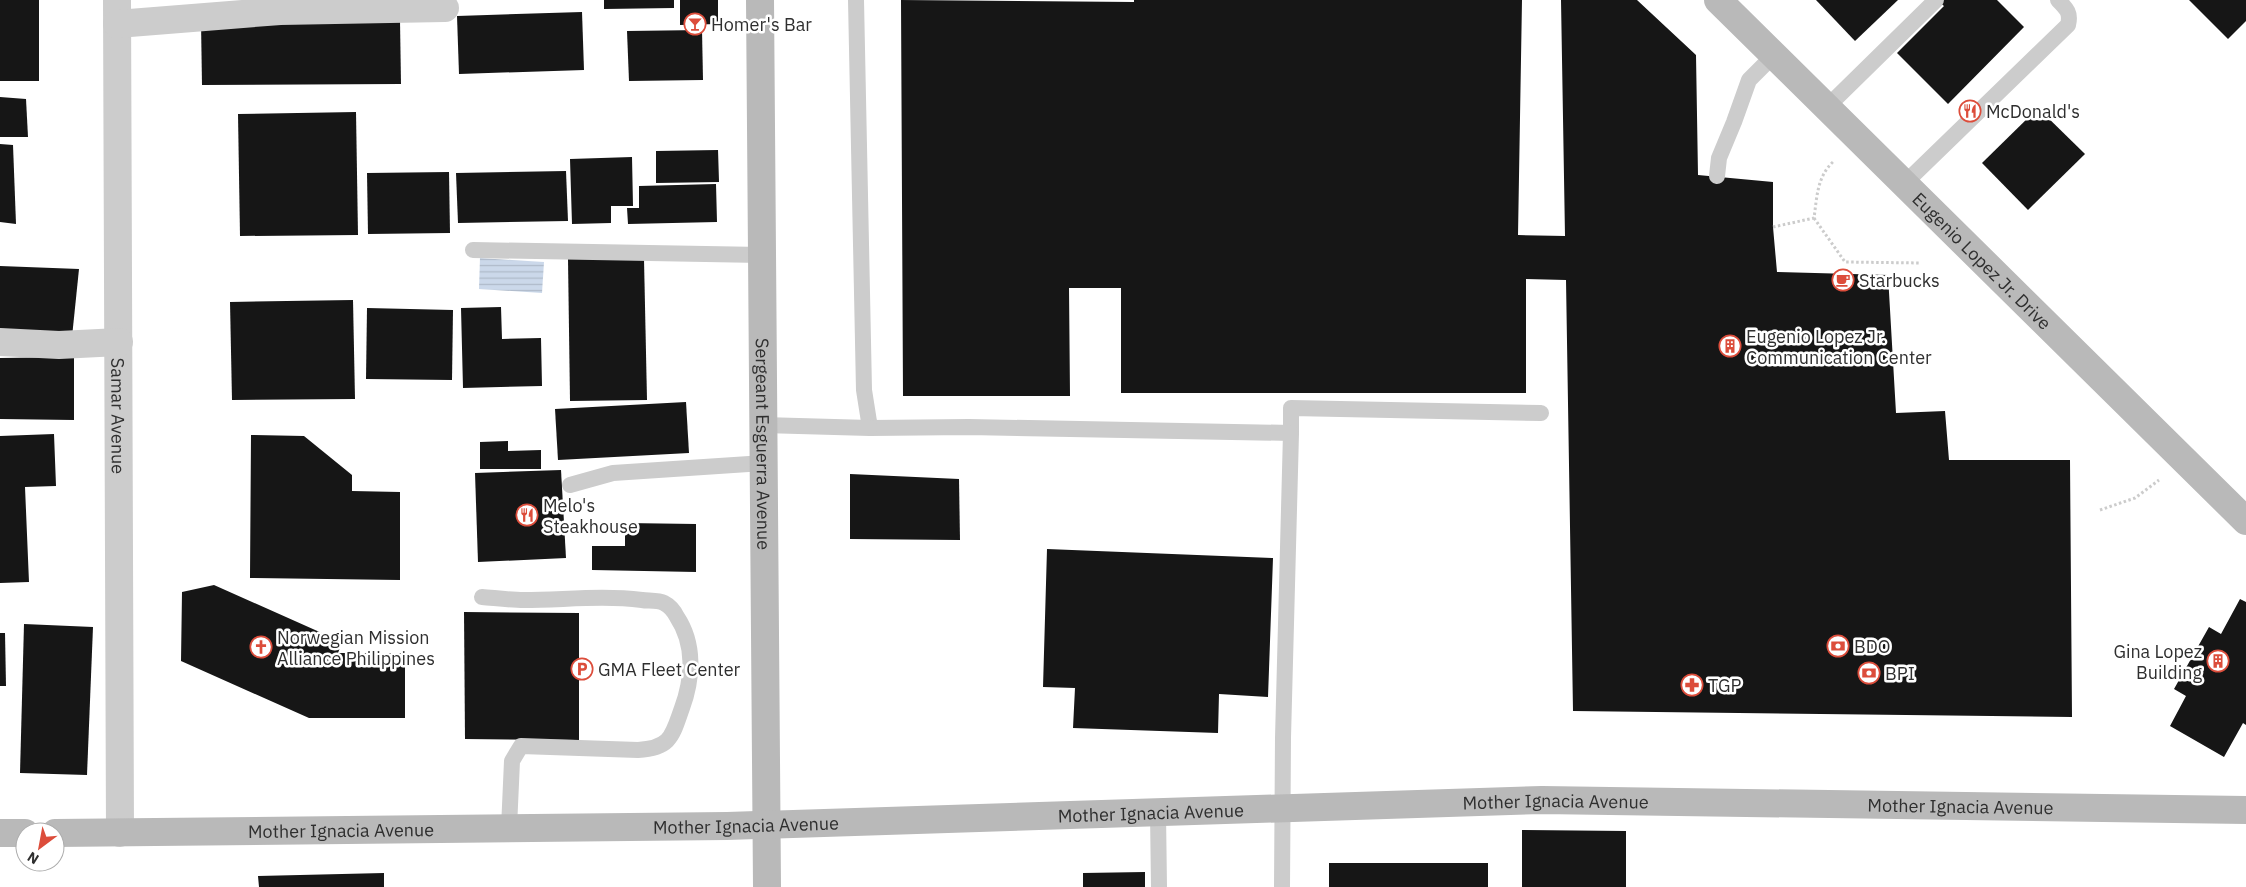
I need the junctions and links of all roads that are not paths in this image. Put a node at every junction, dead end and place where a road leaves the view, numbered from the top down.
1 (760, 0) edge
2 (856, 0) edge
3 (1718, 0) edge
4 (1936, 0) edge
5 (2058, 0) edge
6 (445, 8) dead end
7 (117, 12) edge
8 (1774, 56) junction
9 (1827, 107) junction
10 (1717, 176) dead end
11 (1905, 183) junction
12 (473, 250) dead end
13 (762, 255) junction
14 (0, 342) edge
15 (119, 342) junction
16 (1541, 413) dead end
17 (764, 425) junction
18 (870, 428) junction
19 (1291, 433) junction
20 (765, 463) junction
21 (570, 485) dead end
22 (2246, 521) edge
23 (482, 597) dead end
24 (1283, 809) junction
25 (2246, 810) edge
26 (1158, 813) junction
27 (767, 824) junction
28 (509, 828) junction
29 (0, 833) edge
30 (15, 833) edge
31 (65, 833) edge
32 (120, 833) junction
33 (767, 887) edge
34 (1159, 887) edge
35 (1282, 887) edge

1 - 13 street, Sergeant Esguerra Avenue
2 - 18 lane
3 - 8 street, Eugenio Lopez Jr. Drive
4 - 9 lane
5 - 11 lane
6 - 7 street
7 - 15 street, Samar Avenue
8 - 9 street, Eugenio Lopez Jr. Drive
8 - 10 lane
9 - 11 street, Eugenio Lopez Jr. Drive
11 - 22 street, Eugenio Lopez Jr. Drive
12 - 13 lane
13 - 17 street, Sergeant Esguerra Avenue
14 - 15 street
15 - 32 street, Samar Avenue
16 - 19 lane
17 - 18 lane
17 - 20 street, Sergeant Esguerra Avenue
18 - 19 lane
19 - 24 lane
20 - 21 lane
20 - 27 street, Sergeant Esguerra Avenue
23 - 28 lane
24 - 25 street, Mother Ignacia Avenue
24 - 26 street, Mother Ignacia Avenue
24 - 35 lane
26 - 27 street, Mother Ignacia Avenue
26 - 34 lane
27 - 28 street, Mother Ignacia Avenue
27 - 33 street, Sergeant Esguerra Avenue
28 - 32 street, Mother Ignacia Avenue
29 - 30 street
31 - 32 street, Mother Ignacia Avenue

